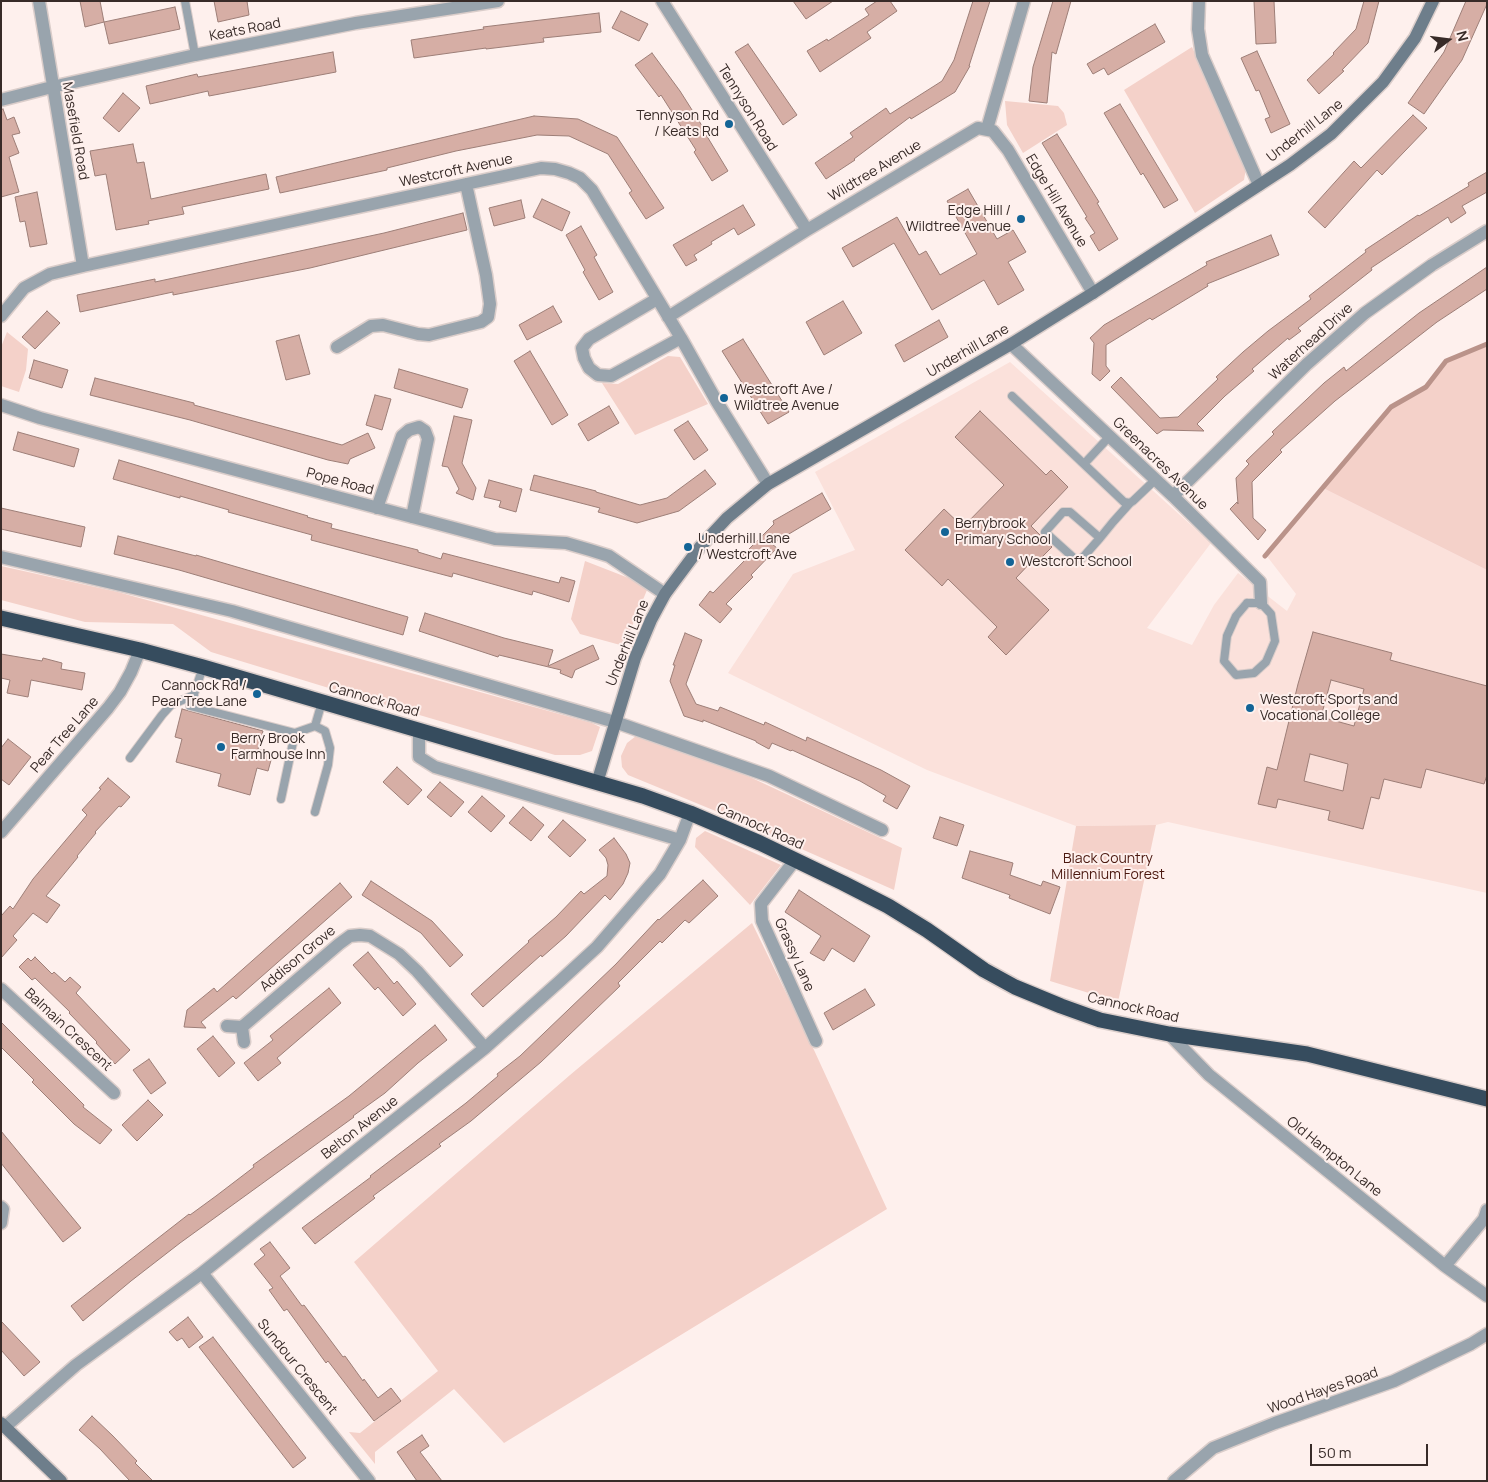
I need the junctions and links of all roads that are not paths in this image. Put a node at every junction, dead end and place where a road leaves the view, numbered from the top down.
1 (39, 1) edge
2 (185, 1) edge
3 (498, 1) edge
4 (662, 1) edge
5 (1024, 1) edge
6 (1198, 1) edge
7 (1433, 1) edge
8 (195, 55) junction
9 (52, 86) junction
10 (1, 100) edge
11 (987, 129) junction
12 (466, 184) junction
13 (1259, 185) junction
14 (807, 230) junction
15 (1487, 231) edge
16 (82, 266) junction
17 (1093, 293) junction
18 (657, 298) junction
19 (1, 316) edge
20 (668, 317) junction
21 (681, 338) junction
22 (1011, 344) junction
23 (337, 347) dead end
24 (1012, 396) dead end
25 (1, 405) edge
26 (1109, 437) junction
27 (1084, 464) junction
28 (1155, 480) junction
29 (768, 484) junction
30 (1173, 496) junction
31 (1130, 503) junction
32 (377, 508) junction
33 (412, 517) junction
34 (1100, 538) junction
35 (1, 556) edge
36 (665, 594) junction
37 (1260, 604) junction
38 (1, 618) edge
39 (140, 650) junction
40 (203, 666) junction
41 (194, 695) junction
42 (322, 702) junction
43 (615, 722) junction
44 (315, 726) junction
45 (419, 730) junction
46 (294, 733) junction
47 (130, 758) dead end
48 (597, 783) junction
49 (281, 799) dead end
50 (315, 812) dead end
51 (690, 813) junction
52 (882, 830) dead end
53 (1, 832) edge
54 (680, 840) junction
55 (794, 860) junction
56 (1, 988) edge
57 (227, 1026) dead end
58 (242, 1027) junction
59 (1169, 1034) junction
60 (816, 1041) dead end
61 (244, 1042) dead end
62 (485, 1048) junction
63 (114, 1093) dead end
64 (1487, 1099) edge
65 (1, 1208) edge
66 (1487, 1210) edge
67 (1, 1223) edge
68 (1445, 1266) junction
69 (202, 1273) junction
70 (1487, 1296) edge
71 (1487, 1334) edge
72 (3, 1425) edge
73 (61, 1481) edge
74 (369, 1481) edge
75 (1174, 1481) edge

1 - 9 street, Masefield Road
2 - 8 lane
3 - 8 street, Keats Road
4 - 14 street, Tennyson Road
5 - 11 street
6 - 13 street
7 - 13 street, Underhill Lane
8 - 9 street, Keats Road
9 - 10 street, Keats Road
9 - 16 street, Masefield Road
11 - 14 street, Wildtree Avenue
11 - 17 street, Edge Hill Avenue
12 - 16 street, Westcroft Avenue
12 - 18 street, Westcroft Avenue
12 - 23 street
13 - 17 street, Underhill Lane
14 - 20 street, Wildtree Avenue
15 - 30 street, Waterhead Drive
16 - 19 street, Westcroft Avenue
17 - 22 street, Underhill Lane
18 - 20 street, Westcroft Avenue
18 - 21 street
20 - 21 street, Westcroft Avenue
21 - 29 street, Westcroft Avenue
22 - 26 street, Greenacres Avenue
22 - 29 street, Underhill Lane
24 - 27 lane
25 - 32 street, Pope Road
26 - 27 lane
26 - 28 street, Greenacres Avenue
27 - 31 lane
28 - 30 street, Greenacres Avenue
28 - 31 lane
29 - 36 street, Underhill Lane
30 - 37 street, Greenacres Avenue
31 - 34 lane
32 - 33 street, Pope Road
32 - 33 street
33 - 36 street, Pope Road
34 - 34 lane
35 - 43 street
36 - 43 street, Underhill Lane
37 - 37 lane
38 - 39 highway, Cannock Road
39 - 40 highway, Cannock Road
39 - 53 street, Pear Tree Lane
40 - 41 lane
40 - 42 highway, Cannock Road
41 - 46 lane
41 - 47 lane
42 - 44 lane
42 - 45 highway, Cannock Road
43 - 48 street, Underhill Lane
43 - 52 street
44 - 46 lane
44 - 50 lane
45 - 48 highway, Cannock Road
45 - 54 street
46 - 49 lane
48 - 51 highway, Cannock Road
51 - 54 street, Belton Avenue
51 - 55 highway, Cannock Road
54 - 62 street, Belton Avenue
55 - 59 highway, Cannock Road
55 - 60 street, Grassy Lane
56 - 63 street, Balmain Crescent
57 - 58 street
58 - 61 street
58 - 62 street, Addison Grove
59 - 64 highway, Cannock Road
59 - 68 street, Old Hampton Lane
62 - 69 street, Belton Avenue
65 - 67 street
66 - 68 street
68 - 70 street, Old Hampton Lane
69 - 72 street, Belton Avenue
69 - 74 street, Sundour Crescent
71 - 75 street, Wood Hayes Road
72 - 73 street

